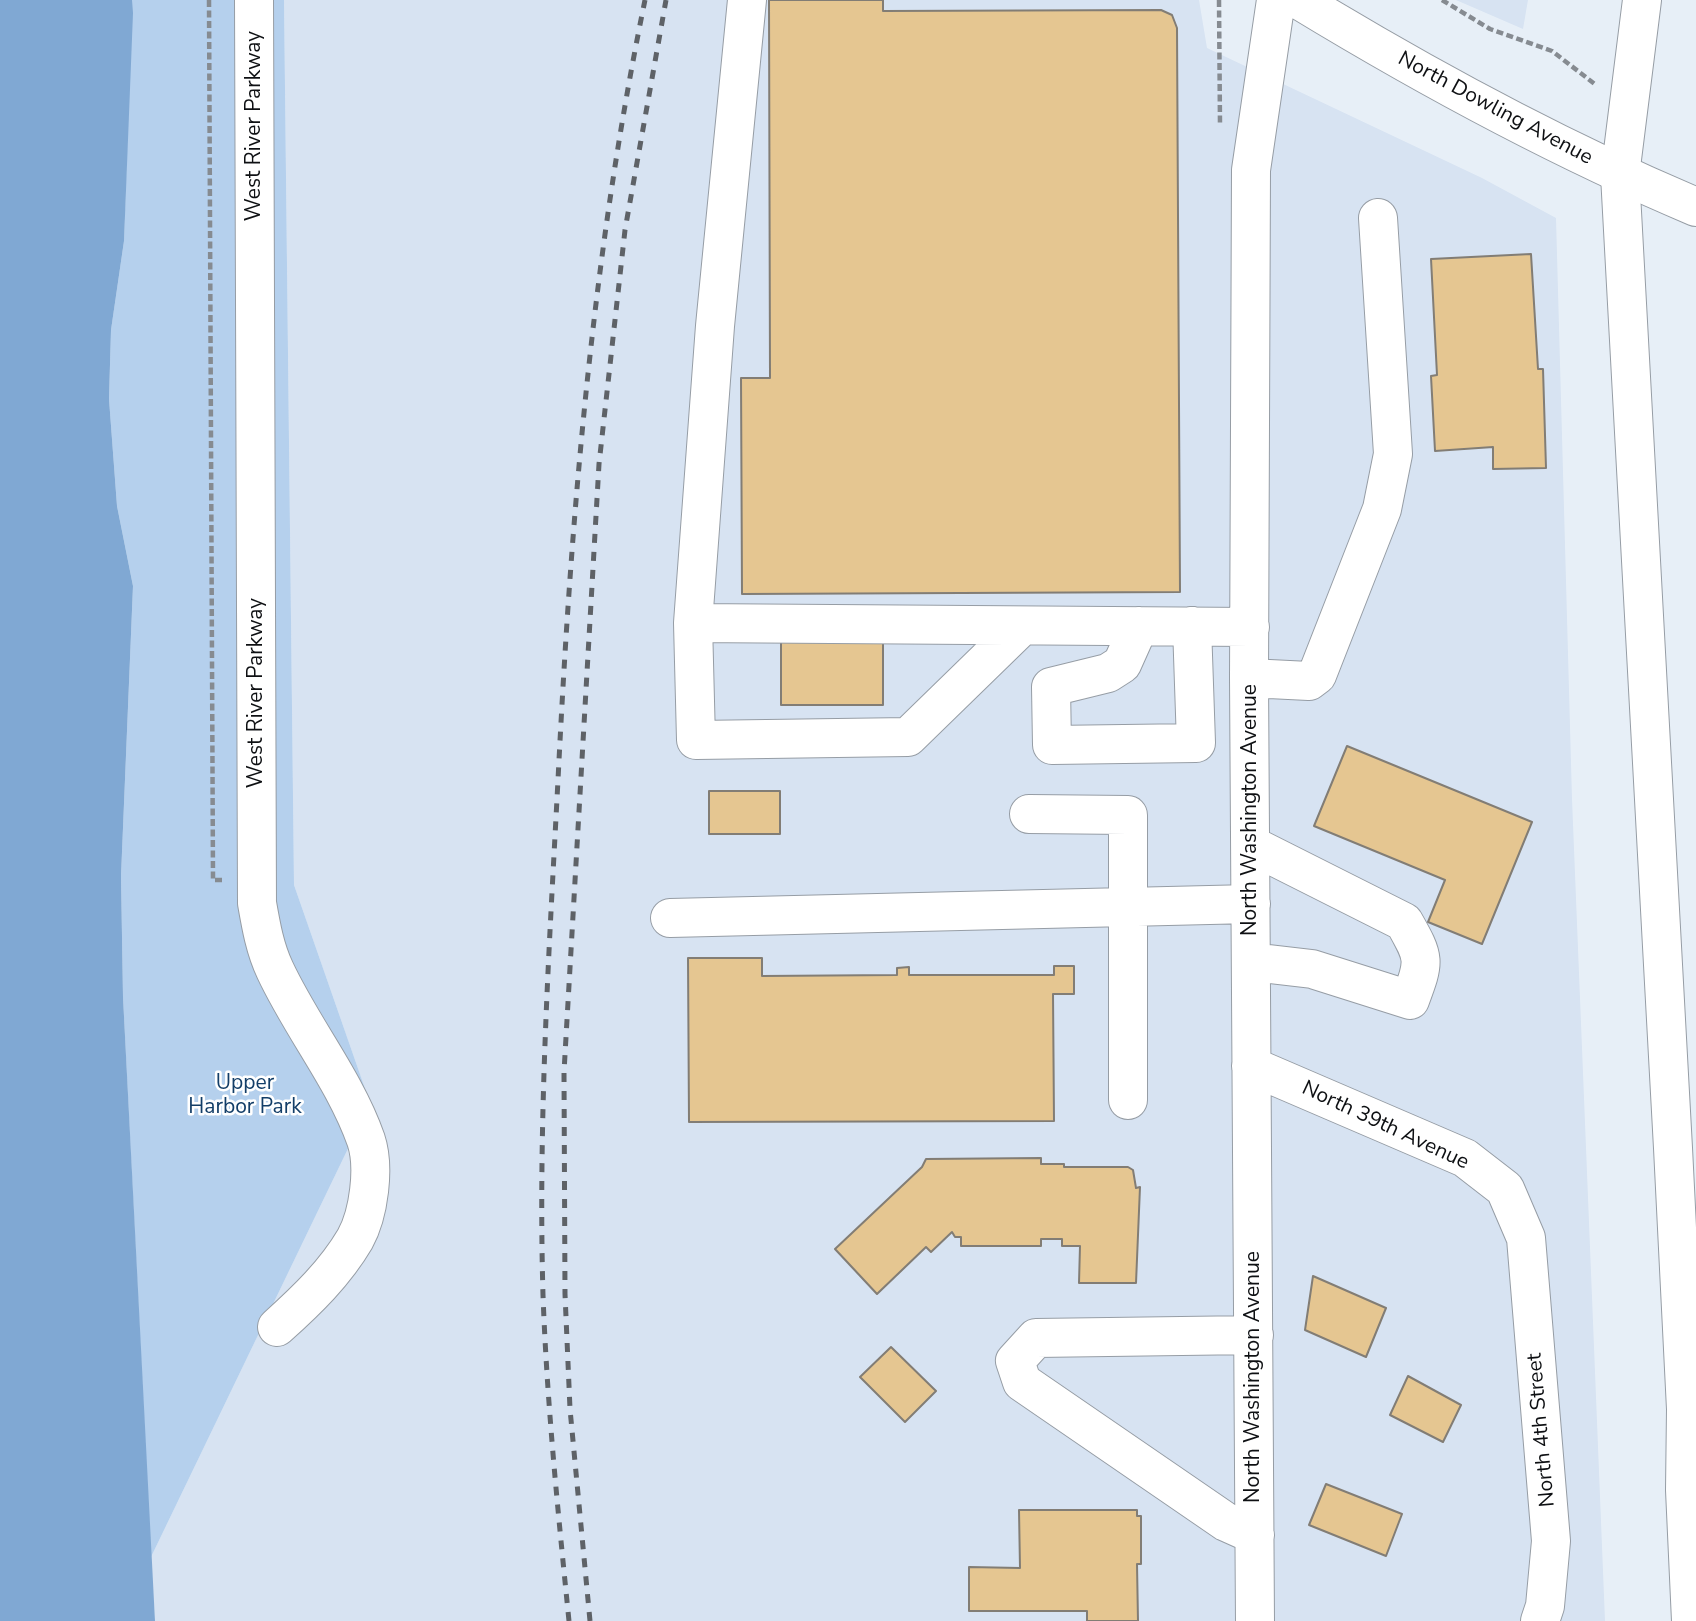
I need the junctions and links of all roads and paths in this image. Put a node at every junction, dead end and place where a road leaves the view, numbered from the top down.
1 (209, 0) edge
2 (254, 0) edge
3 (747, 0) edge
4 (1276, 0) edge
5 (1299, 0) edge
6 (1442, 0) edge
7 (1642, 0) edge
8 (1595, 84) dead end
9 (1620, 175) junction
10 (1696, 207) edge
11 (1378, 218) dead end
12 (693, 623) junction
13 (1022, 625) junction
14 (1139, 626) junction
15 (1192, 626) junction
16 (1250, 627) junction
17 (1249, 678) junction
18 (1028, 814) dead end
19 (1251, 845) junction
20 (213, 880) dead end
21 (1251, 904) junction
22 (1127, 906) junction
23 (670, 918) dead end
24 (1252, 962) junction
25 (1251, 1066) junction
26 (1128, 1100) dead end
27 (1526, 1238) joint
28 (277, 1327) dead end
29 (1254, 1335) junction
30 (1255, 1535) junction
31 (1255, 1621) edge
32 (1540, 1621) edge
33 (1691, 1621) edge

1 - 20 path
2 - 28 main road, West River Parkway
3 - 12 main road
4 - 16 main road, North Washington Avenue
5 - 9 main road, North Dowling Avenue
6 - 8 path
7 - 9 main road
9 - 10 main road, North Dowling Avenue
9 - 33 main road
11 - 17 main road
12 - 13 main road
12 - 13 main road
13 - 14 main road
14 - 15 main road
14 - 15 main road
15 - 16 main road
16 - 17 main road, North Washington Avenue
17 - 19 main road, North Washington Avenue
18 - 22 main road
19 - 21 main road, North Washington Avenue
19 - 24 main road
21 - 22 main road
21 - 24 main road, North Washington Avenue
22 - 23 main road
22 - 26 main road
24 - 25 main road, North Washington Avenue
25 - 27 main road, North 39th Avenue
25 - 29 main road, North Washington Avenue
27 - 32 main road, North 4th Street
29 - 30 main road, North Washington Avenue
29 - 30 main road
30 - 31 main road, North Washington Avenue

